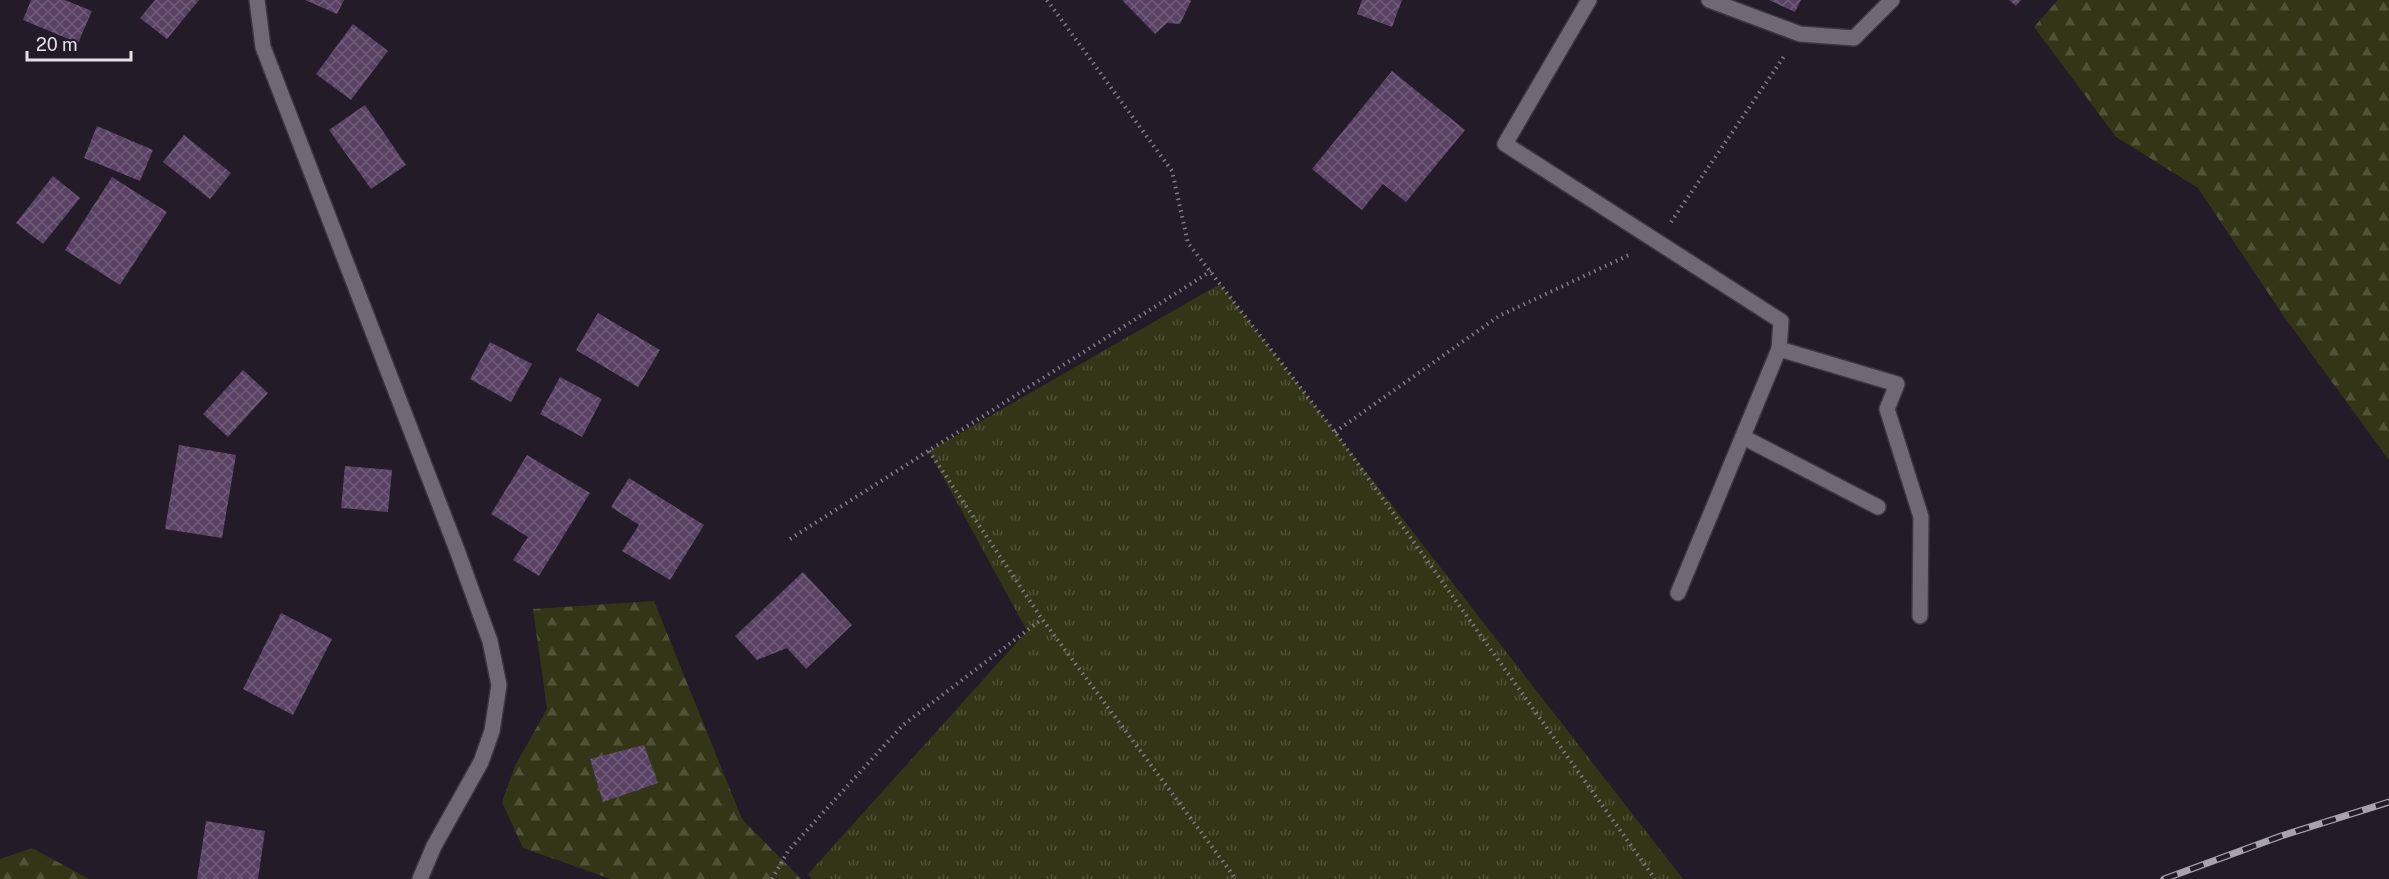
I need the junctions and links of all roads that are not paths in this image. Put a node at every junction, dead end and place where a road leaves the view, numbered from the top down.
1 (257, 0) edge
2 (1589, 0) edge
3 (1708, 0) edge
4 (1892, 0) edge
5 (1779, 349) junction
6 (1743, 437) junction
7 (1878, 507) dead end
8 (1678, 592) dead end
9 (1920, 616) dead end
10 (420, 879) edge

1 - 10 street
2 - 5 street
3 - 4 street
5 - 6 street
5 - 9 street
6 - 7 street
6 - 8 street

